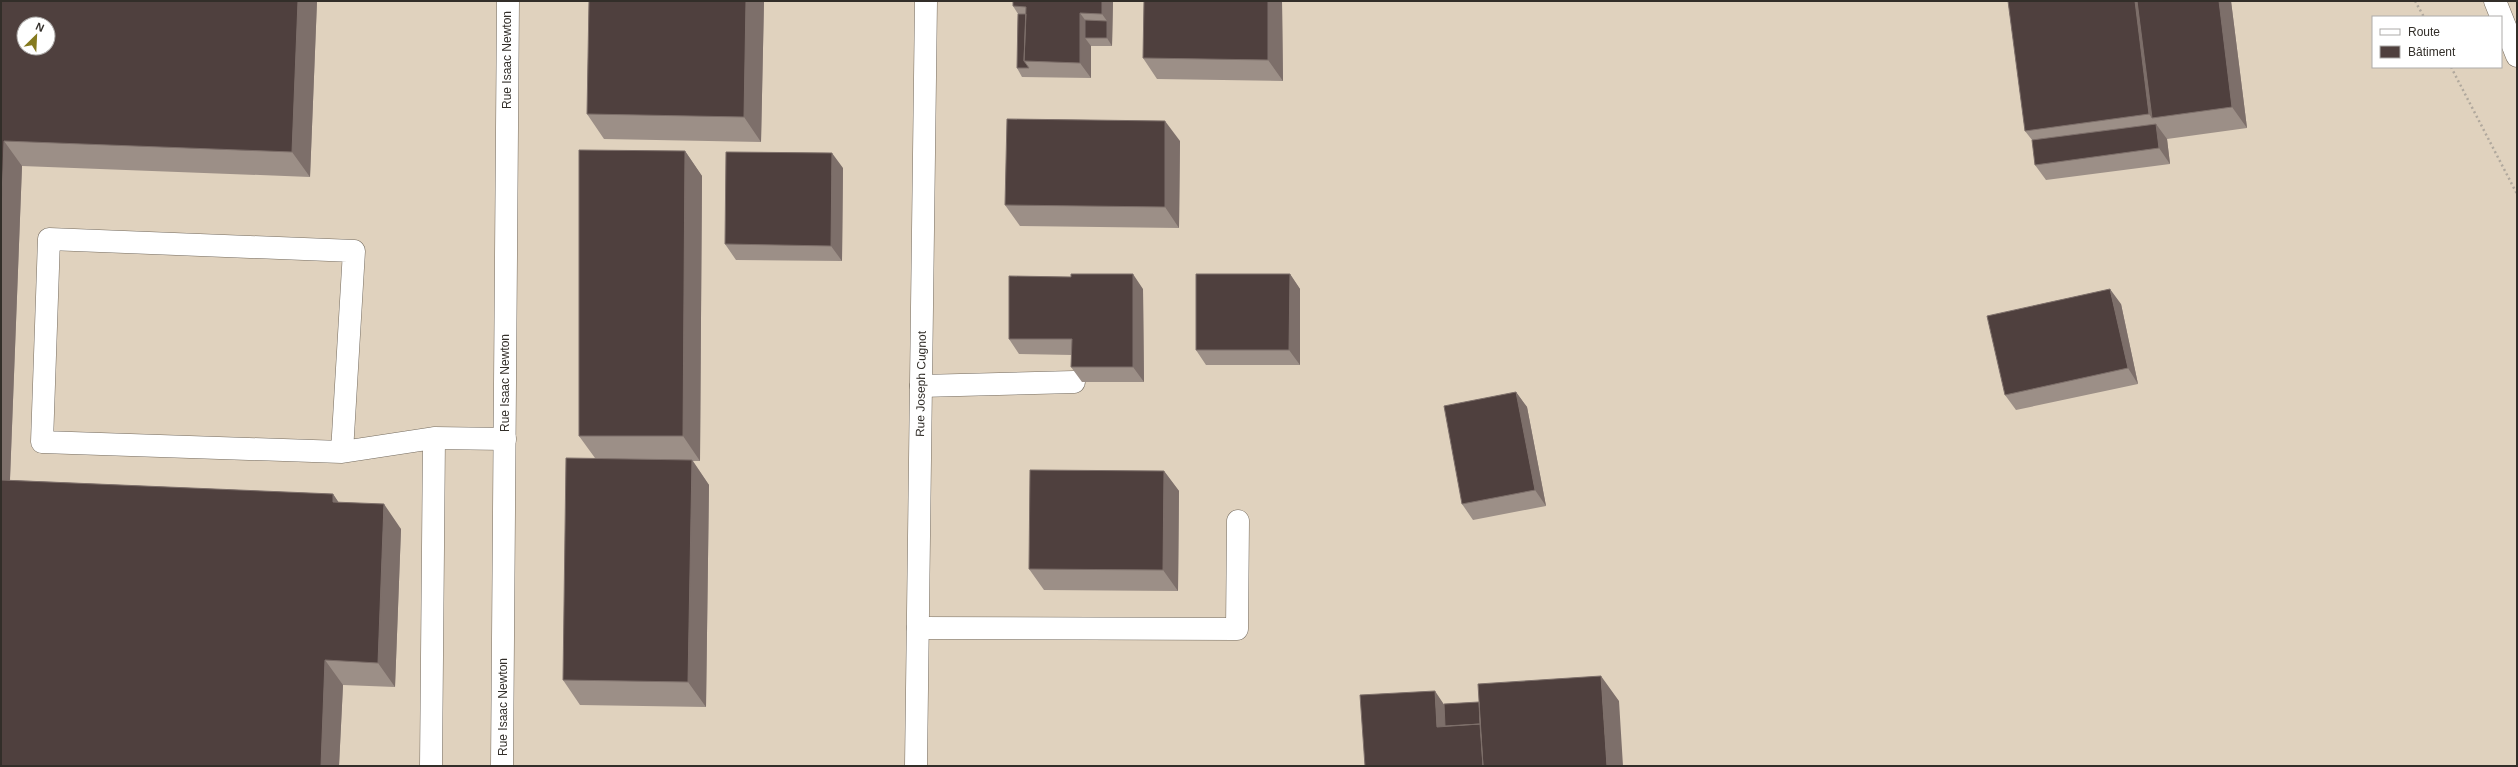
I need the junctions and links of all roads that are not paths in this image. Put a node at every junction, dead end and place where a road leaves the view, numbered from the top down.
1 (508, 1) edge
2 (926, 1) edge
3 (2496, 1) edge
4 (2502, 16) edge
5 (2502, 17) edge
6 (2517, 56) edge
7 (1074, 382) edge
8 (921, 386) junction
9 (434, 438) junction
10 (504, 439) junction
11 (342, 452) junction
12 (1238, 522) dead end
13 (918, 628) junction
14 (431, 766) edge
15 (502, 766) edge
16 (916, 766) edge

1 - 10 street, Rue Isaac Newton
2 - 8 street, Rue Joseph Cugnot
3 - 4 street
5 - 6 street
7 - 8 street
8 - 13 street, Rue Joseph Cugnot
9 - 10 street
9 - 11 street
9 - 14 street
10 - 15 street, Rue Isaac Newton
11 - 11 street
12 - 13 street
13 - 16 street, Rue Joseph Cugnot

